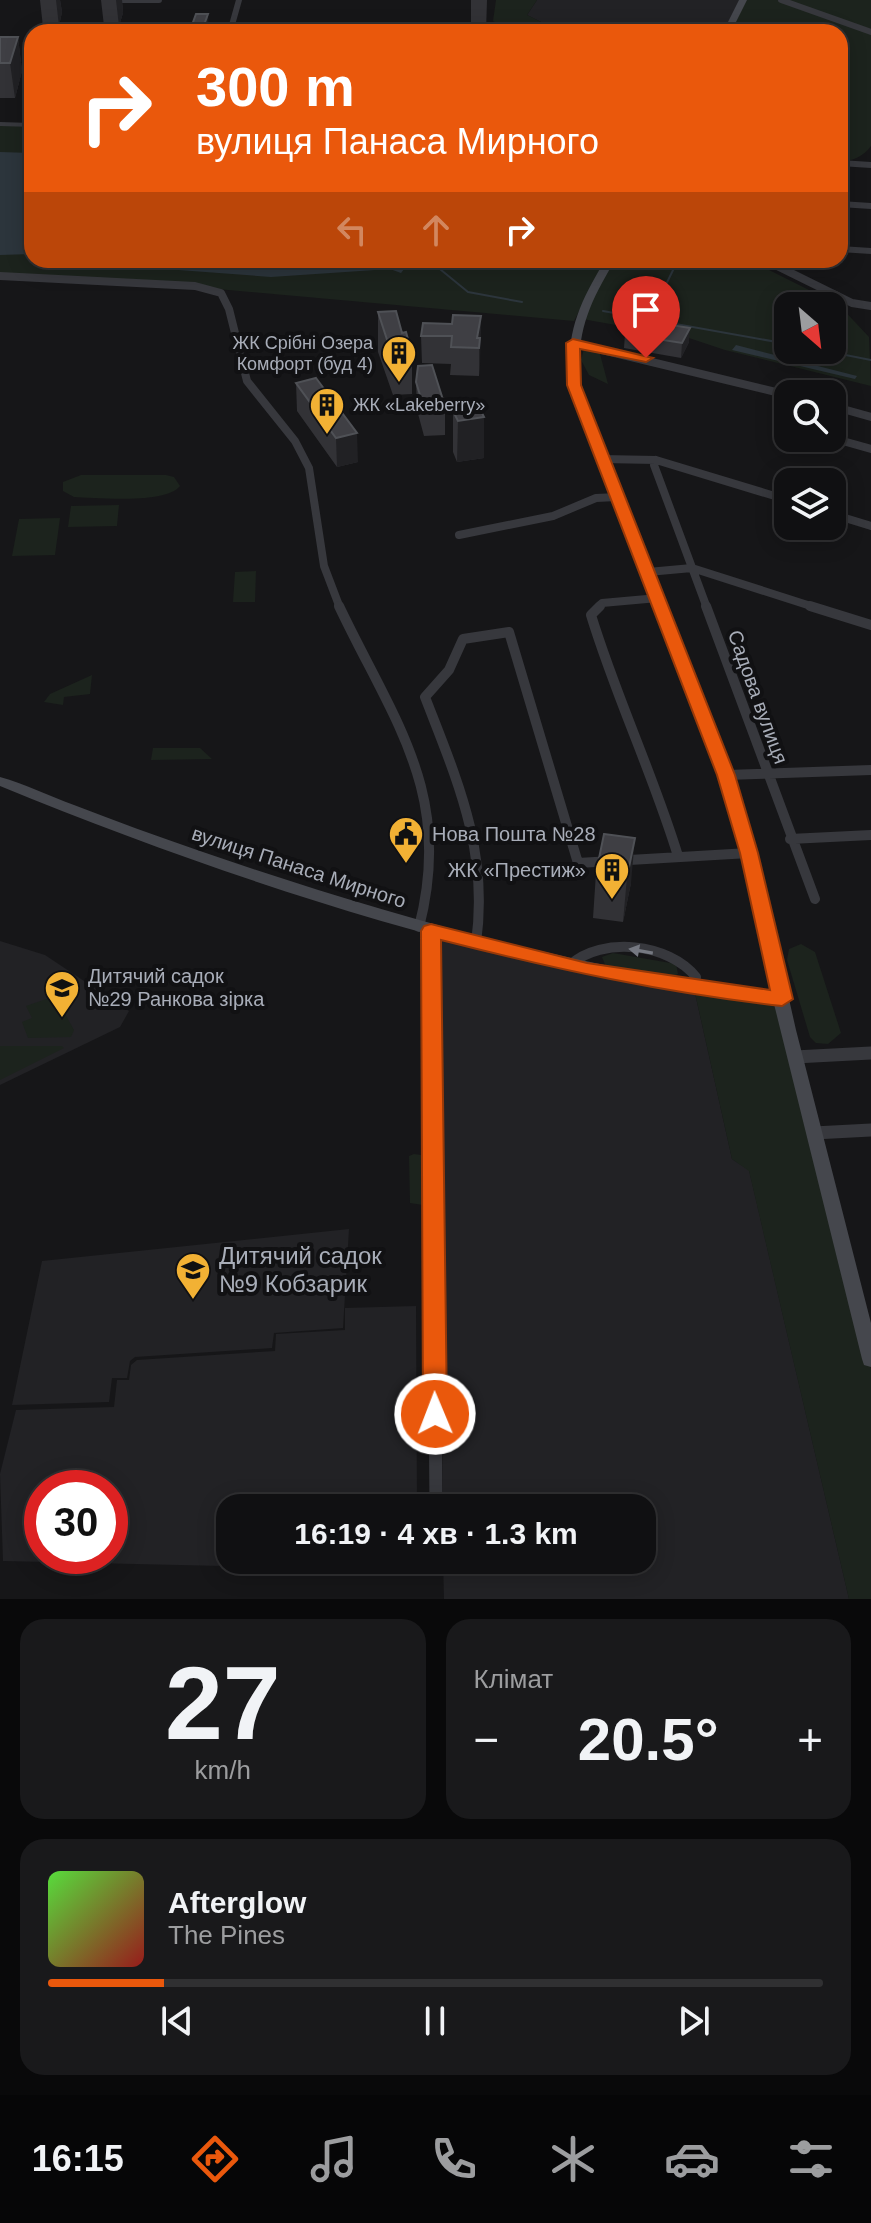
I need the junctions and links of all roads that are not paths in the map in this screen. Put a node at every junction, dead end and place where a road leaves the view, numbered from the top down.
1 (109, 0) edge
2 (159, 0) edge
3 (239, 0) edge
4 (743, 0) edge
5 (781, 0) edge
6 (232, 24) edge
7 (731, 24) edge
8 (871, 32) edge
9 (0, 124) edge
10 (24, 125) edge
11 (848, 164) edge
12 (871, 165) edge
13 (848, 205) edge
14 (871, 206) edge
15 (848, 250) edge
16 (871, 251) edge
17 (605, 268) edge
18 (780, 268) edge
19 (0, 276) edge
20 (871, 306) edge
21 (573, 343) junction
22 (774, 391) edge
23 (846, 410) edge
24 (871, 417) edge
25 (846, 442) edge
26 (871, 449) edge
27 (602, 459) junction
28 (656, 460) junction
29 (774, 496) edge
30 (617, 497) junction
31 (846, 518) edge
32 (871, 526) edge
33 (459, 535) dead end
34 (692, 568) junction
35 (648, 572) junction
36 (658, 598) junction
37 (871, 625) edge
38 (871, 770) edge
39 (767, 774) junction
40 (726, 775) junction
41 (0, 781) edge
42 (871, 835) edge
43 (790, 839) junction
44 (749, 853) junction
45 (678, 856) junction
46 (815, 899) dead end
47 (425, 929) junction
48 (476, 943) junction
49 (570, 965) junction
50 (692, 988) junction
51 (782, 999) junction
52 (871, 1053) edge
53 (795, 1057) junction
54 (871, 1130) edge
55 (814, 1133) junction
56 (871, 1359) edge
57 (436, 1494) edge

1 - 2 street
3 - 6 street
4 - 7 main road
5 - 8 street
9 - 10 street
11 - 12 street
13 - 14 street
15 - 16 street
17 - 21 main road
18 - 20 street
19 - 47 street
21 - 22 street
21 - 27 main road
23 - 24 street
25 - 26 street
27 - 28 street
27 - 30 main road
28 - 29 street
28 - 34 street, Садова вулиця
30 - 33 street
30 - 35 main road
31 - 32 street
34 - 35 street
34 - 37 street
34 - 39 street, Садова вулиця
35 - 36 main road
36 - 40 main road
36 - 45 street
38 - 39 street
39 - 40 street
39 - 43 street, Садова вулиця
40 - 44 main road
41 - 47 main road, вулиця Панаса Мирного
42 - 43 street
43 - 46 street, Садова вулиця
44 - 45 street
44 - 51 main road
45 - 48 street
47 - 48 main road, вулиця Панаса Мирного
47 - 57 street
48 - 49 main road, вулиця Панаса Мирного
49 - 50 main road, вулиця Панаса Мирного
50 -> 49 street
50 - 51 main road, вулиця Панаса Мирного
51 - 53 main road
52 - 53 street
53 - 55 main road
54 - 55 street
55 - 56 main road

